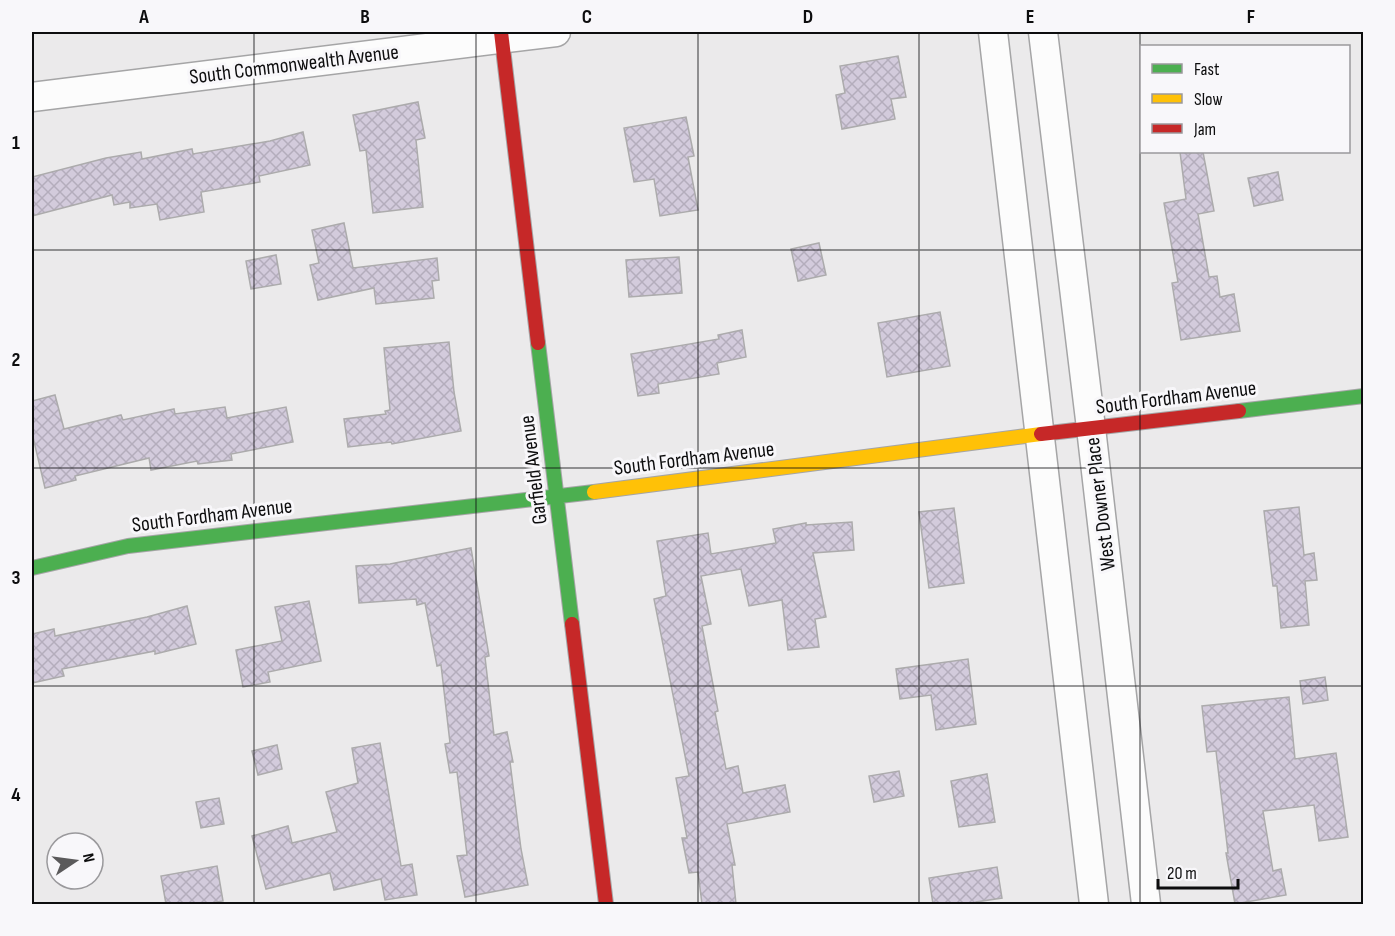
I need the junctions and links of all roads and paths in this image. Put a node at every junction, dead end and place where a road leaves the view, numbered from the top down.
1 (556, 32) edge
2 (993, 32) edge
3 (1043, 32) edge
4 (502, 35) edge
5 (32, 97) edge
6 (1364, 396) edge
7 (1091, 428) junction
8 (1040, 435) junction
9 (557, 497) junction
10 (32, 568) edge
11 (606, 904) edge
12 (1094, 904) edge
13 (1146, 904) edge

1 - 4 street, South Commonwealth Avenue
2 - 8 street
3 - 7 street, West Downer Place
4 - 5 street, South Commonwealth Avenue
4 - 9 street, Garfield Avenue
6 - 7 street, South Fordham Avenue
7 - 8 street, South Fordham Avenue
7 - 13 street, West Downer Place
8 - 9 street, South Fordham Avenue
8 - 12 street
9 - 10 street, South Fordham Avenue
9 - 11 street, Garfield Avenue

